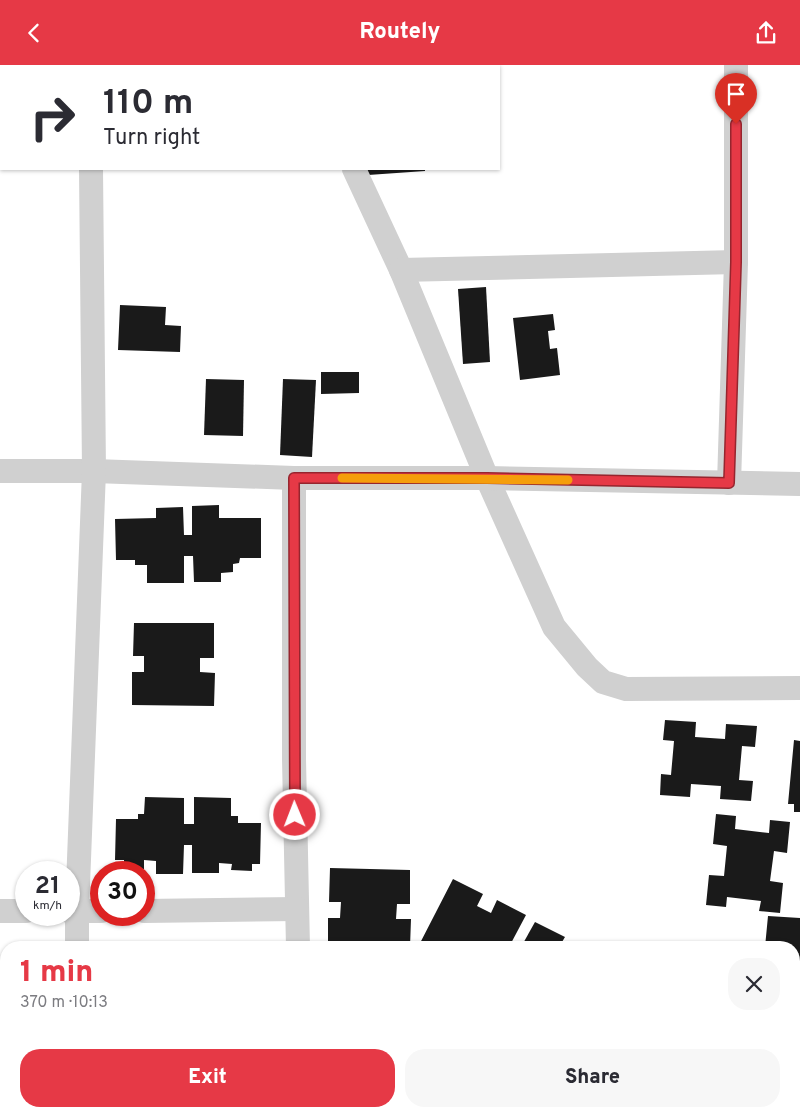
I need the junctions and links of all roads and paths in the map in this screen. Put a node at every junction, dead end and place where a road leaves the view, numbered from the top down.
1 (736, 65) edge
2 (91, 170) edge
3 (354, 170) edge
4 (736, 262) junction
5 (402, 270) junction
6 (0, 471) edge
7 (94, 471) junction
8 (294, 478) junction
9 (487, 478) junction
10 (729, 483) junction
11 (800, 484) edge
12 (800, 688) edge
13 (75, 861) edge
14 (297, 909) junction
15 (0, 911) edge
16 (15, 911) edge
17 (155, 911) edge
18 (75, 926) edge
19 (76, 941) edge
20 (298, 941) edge

1 - 4 street
2 - 7 street
3 - 5 street
4 - 5 street
4 - 10 street
5 - 9 street
6 - 7 street
7 - 8 street
7 - 13 street
8 - 9 street
8 - 14 street
9 - 10 street
9 - 12 street
10 - 11 street
14 - 17 street
14 - 20 street
15 - 16 street
18 - 19 street

